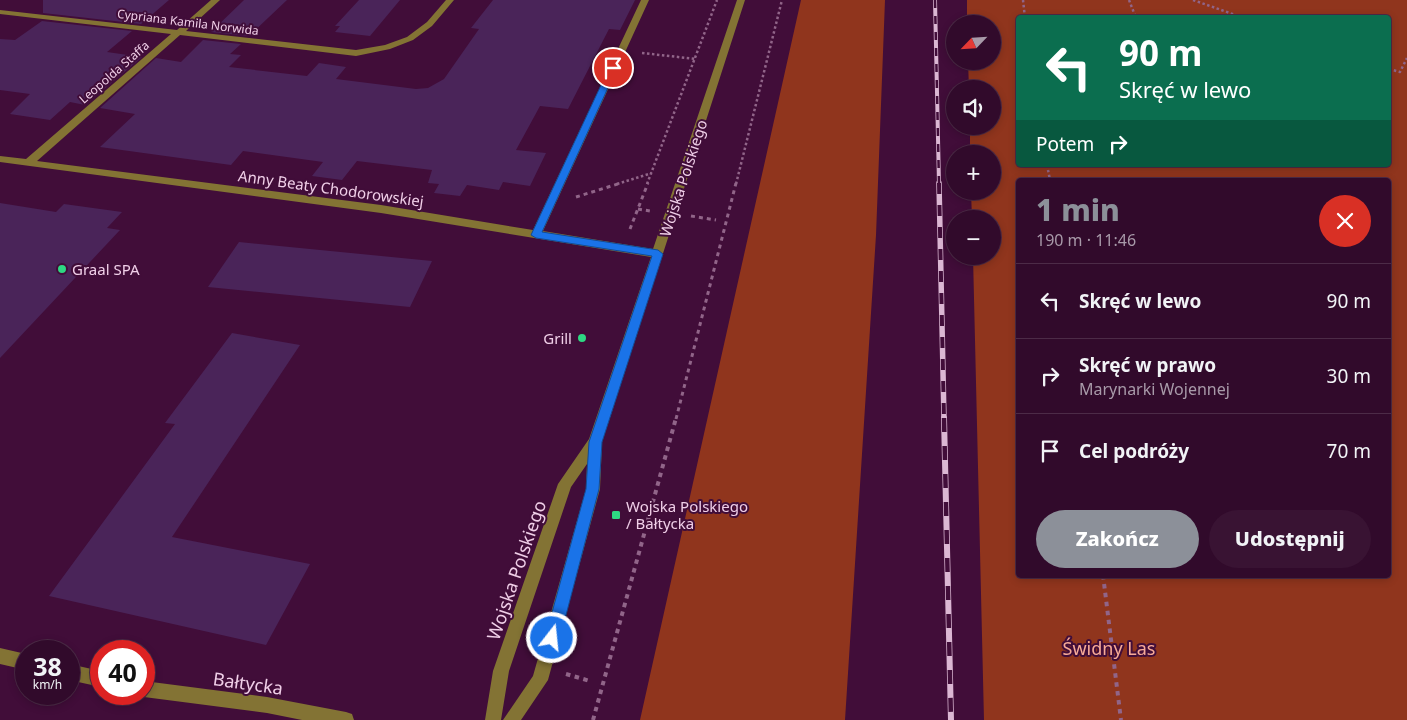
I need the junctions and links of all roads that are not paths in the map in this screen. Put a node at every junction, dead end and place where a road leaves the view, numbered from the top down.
1 (216, 0) edge
2 (450, 0) edge
3 (645, 0) edge
4 (741, 0) edge
5 (0, 12) edge
6 (178, 33) junction
7 (0, 159) edge
8 (28, 163) junction
9 (536, 235) junction
10 (658, 254) junction
11 (595, 442) junction
12 (0, 656) edge
13 (15, 659) edge
14 (155, 690) edge
15 (346, 720) edge
16 (493, 720) edge
17 (511, 720) edge

1 - 6 street, Leopolda Staffa
2 - 6 street, Cypriana Kamila Norwida
3 - 9 street
4 - 10 street, Wojska Polskiego
5 - 6 street, Cypriana Kamila Norwida
6 - 8 street, Leopolda Staffa
7 - 8 street, Anny Beaty Chodorowskiej
8 - 9 street, Anny Beaty Chodorowskiej
9 - 10 street, Anny Beaty Chodorowskiej
10 - 11 street, Wojska Polskiego
11 - 16 street, Wojska Polskiego
11 - 17 street, Wojska Polskiego
12 - 13 street
14 - 15 street, Bałtycka

